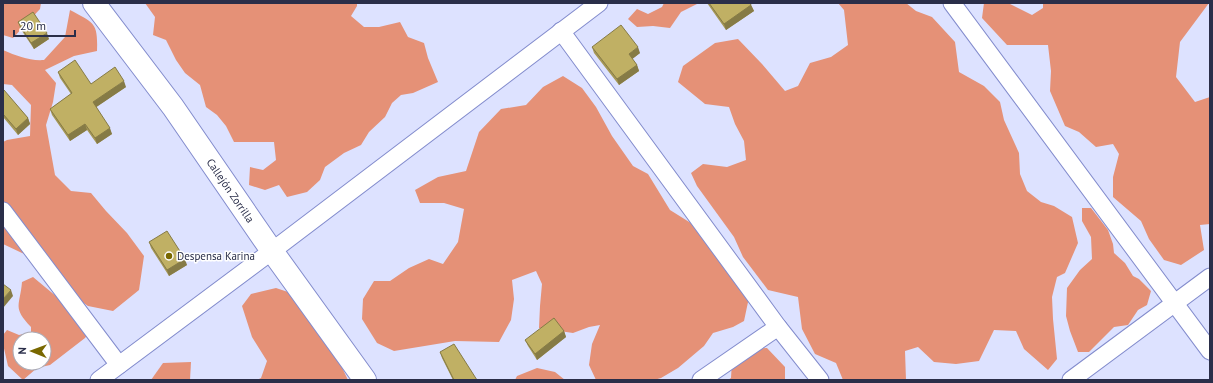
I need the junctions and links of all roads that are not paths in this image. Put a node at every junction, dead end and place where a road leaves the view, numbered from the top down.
1 (94, 3) edge
2 (599, 3) edge
3 (952, 3) edge
4 (561, 31) junction
5 (3, 211) edge
6 (272, 251) junction
7 (1210, 277) edge
8 (1175, 303) junction
9 (778, 327) junction
10 (1210, 352) edge
11 (119, 365) junction
12 (99, 380) edge
13 (365, 380) edge
14 (701, 380) edge
15 (820, 380) edge
16 (1071, 380) edge

1 - 6 street, Callejón Zorrilla
2 - 4 street
3 - 8 street
4 - 6 street
4 - 9 street
5 - 11 street
6 - 11 street
6 - 13 street, Callejón Zorrilla
7 - 8 street
8 - 10 street
8 - 16 street
9 - 14 street
9 - 15 street
11 - 12 street

